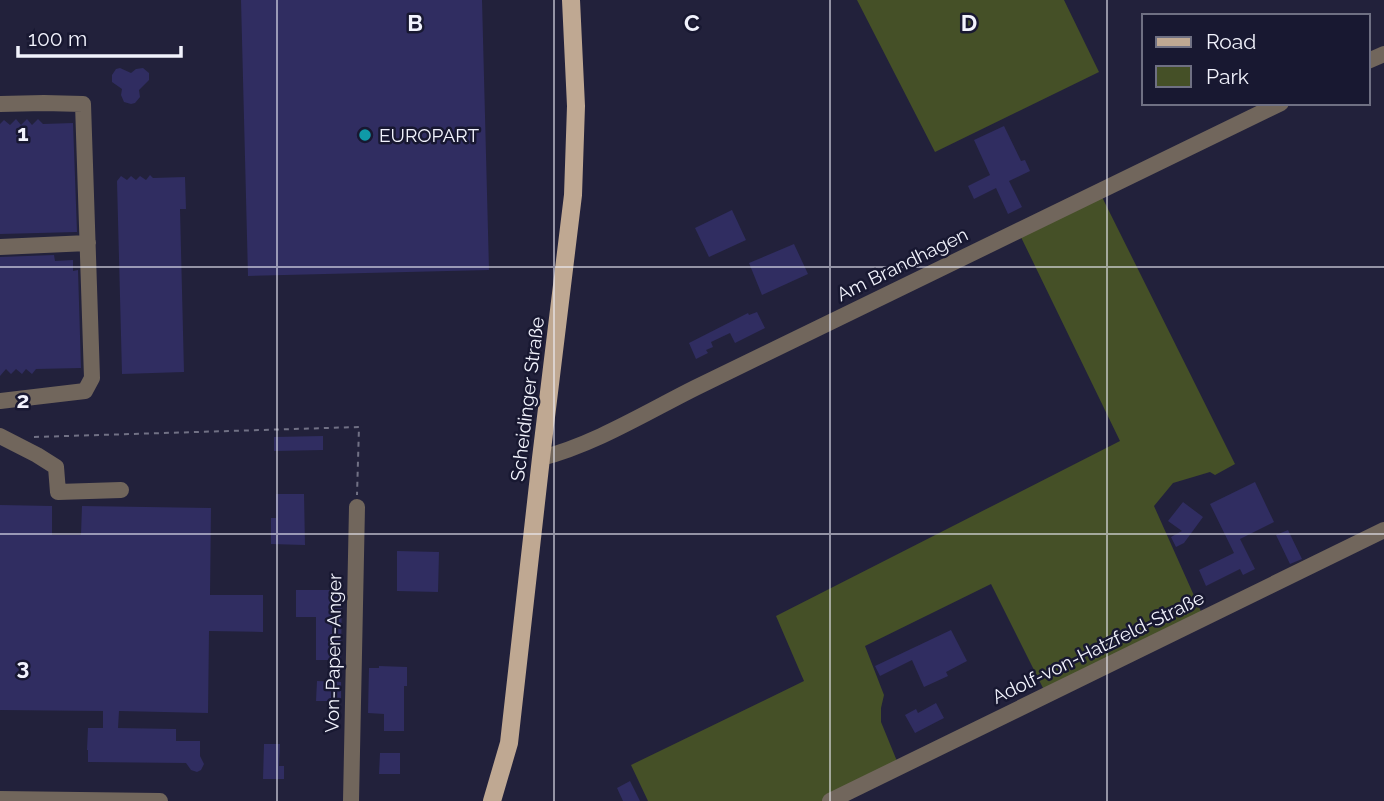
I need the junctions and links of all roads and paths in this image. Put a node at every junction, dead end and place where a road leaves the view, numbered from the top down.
1 (571, 0) edge
2 (0, 104) edge
3 (1277, 105) edge
4 (88, 243) junction
5 (0, 247) edge
6 (0, 401) edge
7 (3, 437) edge
8 (33, 437) dead end
9 (541, 458) junction
10 (121, 490) dead end
11 (357, 507) joint
12 (1384, 530) edge
13 (0, 799) edge
14 (79, 800) edge
15 (134, 801) edge
16 (160, 801) edge
17 (351, 801) edge
18 (492, 801) edge
19 (830, 801) edge

1 - 9 main road, Scheidinger Straße
2 - 4 street
3 - 9 street, Am Brandhagen
4 - 5 street
4 - 6 street
7 - 10 street
8 - 11 path
9 - 18 main road, Scheidinger Straße
11 - 17 street, Von-Papen-Anger
12 - 19 street, Adolf-von-Hatzfeld-Straße
13 - 14 street
14 - 15 street
15 - 16 street

